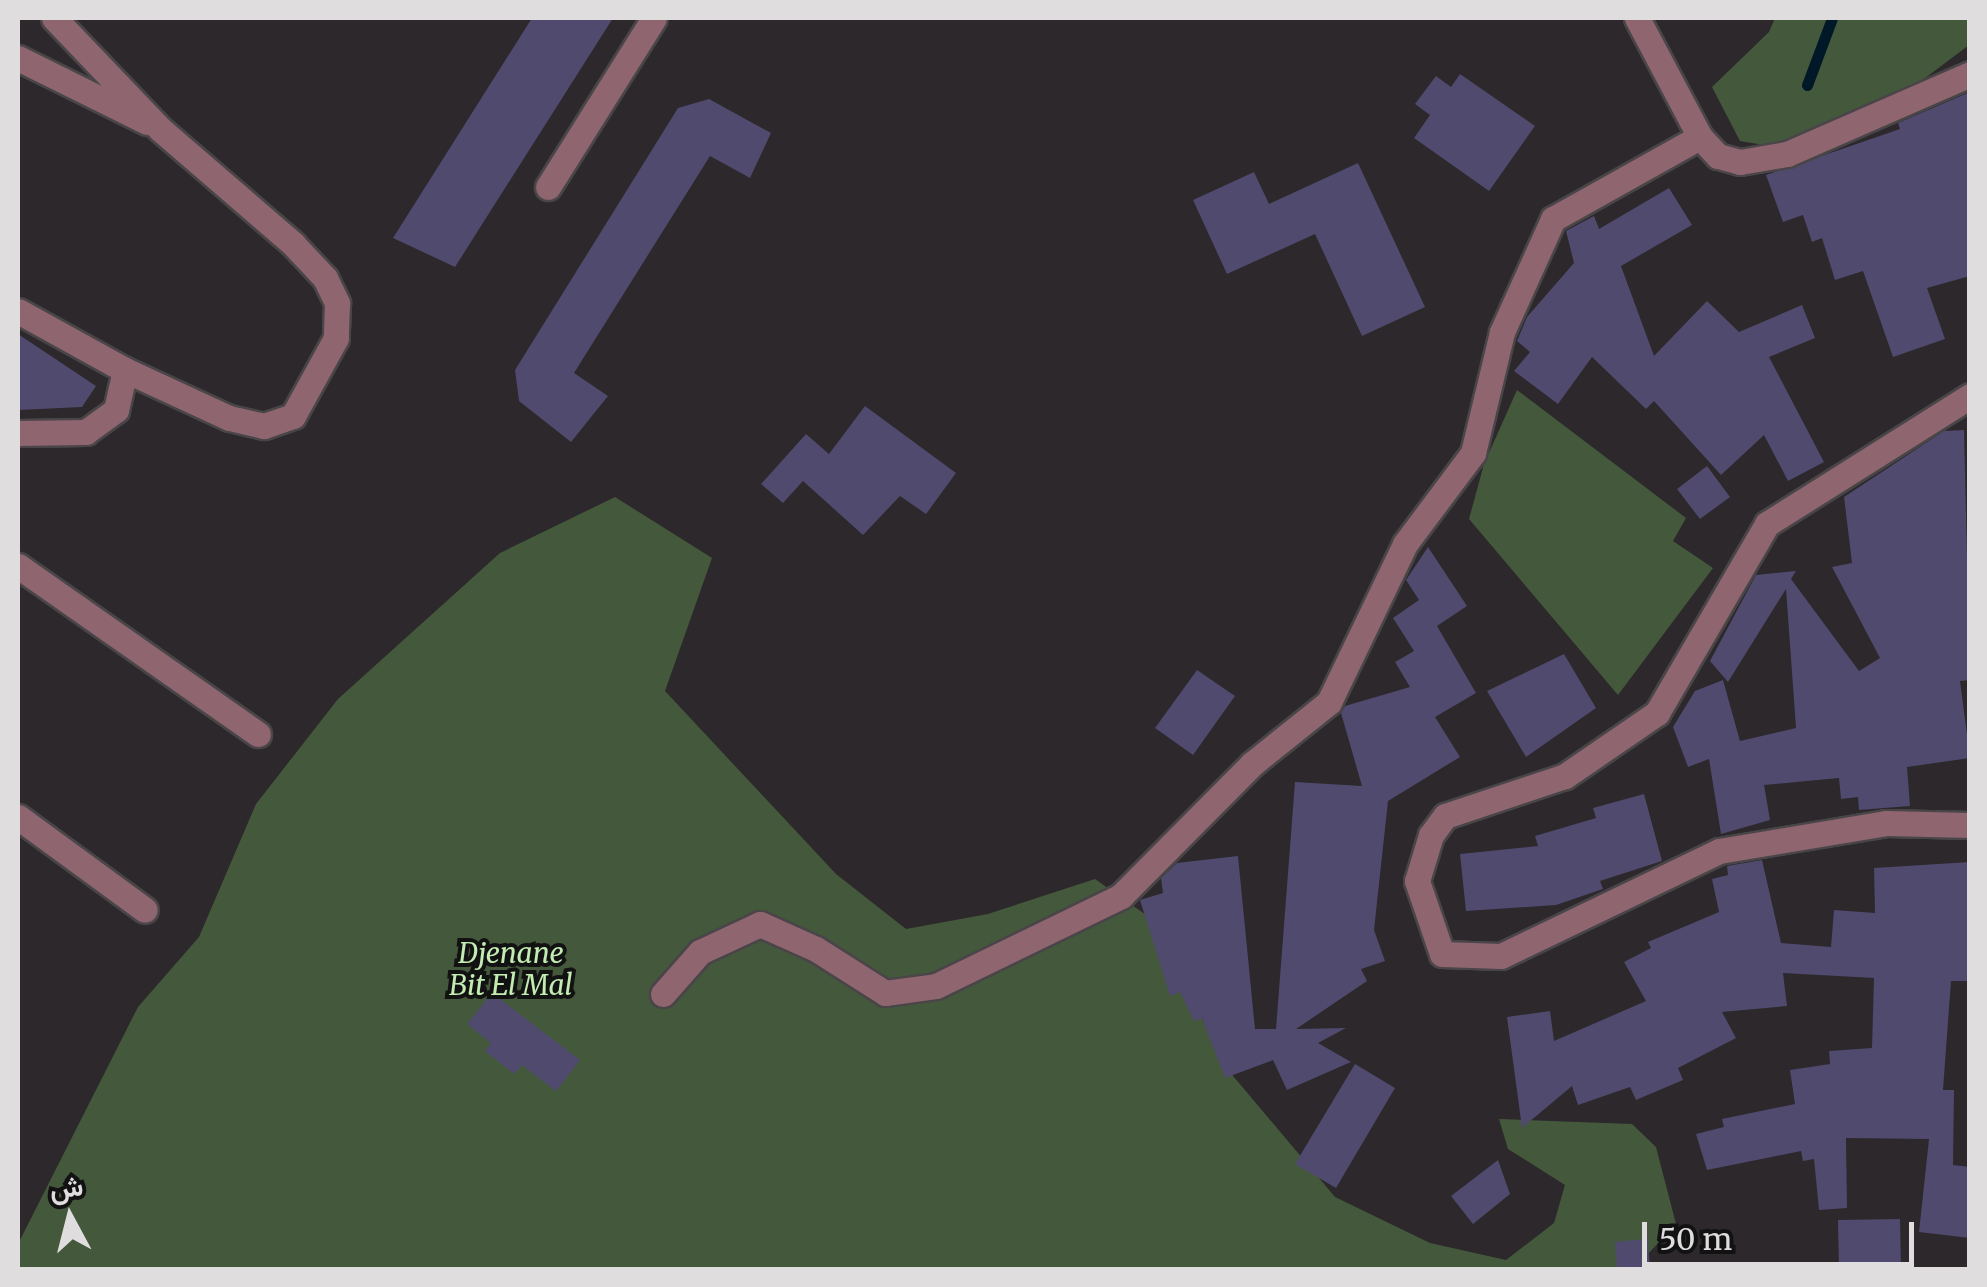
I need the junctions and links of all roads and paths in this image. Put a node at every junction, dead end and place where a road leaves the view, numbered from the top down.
1 (54, 18) edge
2 (654, 18) edge
3 (1637, 18) edge
4 (18, 58) edge
5 (1970, 74) edge
6 (160, 129) junction
7 (1700, 137) junction
8 (548, 188) dead end
9 (18, 311) edge
10 (125, 370) junction
11 (1970, 396) edge
12 (18, 434) edge
13 (18, 566) edge
14 (258, 734) dead end
15 (18, 817) edge
16 (1970, 825) edge
17 (145, 910) dead end
18 (662, 994) dead end

1 - 6 street
2 - 8 street
3 - 7 street
4 - 6 street
5 - 7 street
6 - 10 street
7 - 18 street
9 - 10 street
10 - 12 street
11 - 16 street
13 - 14 street
15 - 17 street

